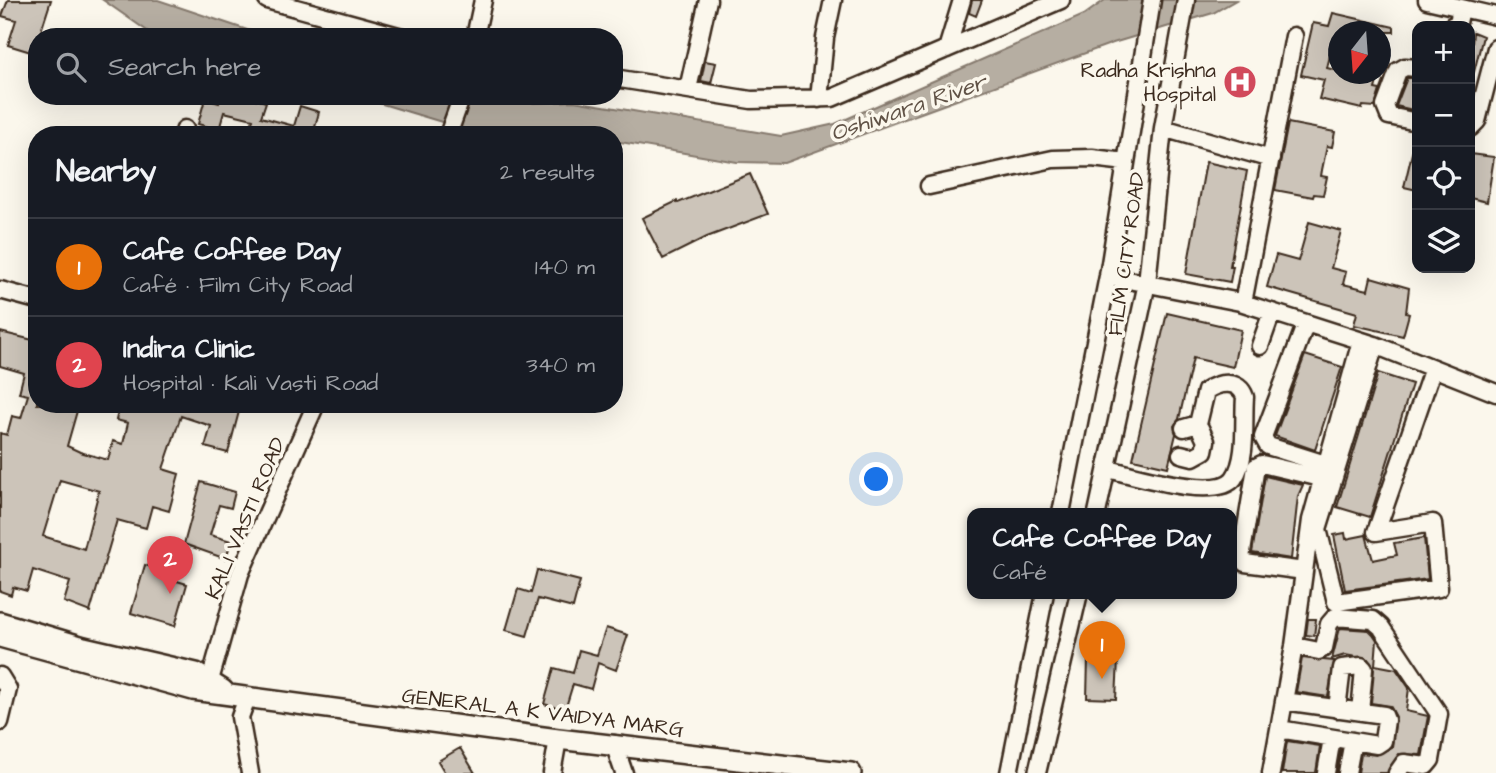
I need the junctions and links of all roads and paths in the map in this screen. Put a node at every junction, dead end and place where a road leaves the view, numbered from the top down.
1 (267, 0) edge
2 (483, 0) edge
3 (708, 0) edge
4 (833, 0) edge
5 (962, 0) edge
6 (1061, 0) edge
7 (1152, 0) edge
8 (1186, 0) edge
9 (1427, 0) edge
10 (1461, 8) junction
11 (1496, 16) edge
12 (1458, 21) edge
13 (369, 28) edge
14 (477, 28) edge
15 (1294, 37) dead end
16 (1496, 48) edge
17 (947, 49) junction
18 (1412, 68) edge
19 (623, 79) edge
20 (1140, 82) junction
21 (1170, 88) junction
22 (688, 89) junction
23 (820, 99) junction
24 (458, 105) edge
25 (1412, 121) edge
26 (1475, 123) edge
27 (451, 126) edge
28 (1163, 128) junction
29 (1271, 159) junction
30 (1126, 162) junction
31 (929, 187) dead end
32 (1108, 276) junction
33 (1147, 283) junction
34 (0, 290) edge
35 (28, 298) edge
36 (1243, 303) junction
37 (1268, 311) junction
38 (1306, 323) junction
39 (1368, 343) junction
40 (1257, 345) dead end
41 (1433, 368) junction
42 (1496, 393) edge
43 (312, 413) edge
44 (1181, 454) dead end
45 (1108, 469) junction
46 (1323, 471) junction
47 (1062, 508) edge
48 (1098, 508) edge
49 (1304, 571) junction
50 (1044, 599) edge
51 (1078, 599) edge
52 (0, 622) edge
53 (0, 637) edge
54 (1294, 646) junction
55 (0, 676) edge
56 (208, 686) junction
57 (238, 696) junction
58 (1284, 701) junction
59 (1337, 709) junction
60 (1360, 712) junction
61 (0, 722) edge
62 (1279, 729) junction
63 (1332, 738) junction
64 (558, 739) junction
65 (1353, 741) junction
66 (614, 744) junction
67 (250, 773) edge
68 (552, 773) edge
69 (624, 773) edge
70 (851, 773) edge
71 (1009, 773) edge
72 (1037, 773) edge
73 (1271, 773) edge
74 (1326, 773) edge
75 (1347, 773) edge
76 (1397, 773) edge

1 - 13 street
2 - 14 street
3 - 22 street
4 - 23 street
5 - 17 street
6 - 17 street
7 - 20 street, FILM CITY ROAD
8 - 21 street, FILM CITY ROAD
9 - 10 street
10 - 11 street
10 - 12 street
15 - 29 street
16 - 26 street
17 - 23 street
18 - 25 street
19 - 22 street
20 - 21 street
20 - 30 street, FILM CITY ROAD
21 - 28 street, FILM CITY ROAD
22 - 23 street
24 - 27 street
28 - 29 street
28 - 33 street, FILM CITY ROAD
29 - 36 street
30 - 31 street
30 - 32 street, FILM CITY ROAD
32 - 33 street
32 - 47 street, FILM CITY ROAD
33 - 36 street
33 - 45 street, FILM CITY ROAD
34 - 35 street
36 - 37 street
37 - 38 street
37 - 40 street
38 - 39 street
38 - 46 street
39 - 41 street
39 - 41 street
39 - 46 street
41 - 42 street
43 - 56 street, KALI VASTI ROAD
44 - 45 street
45 - 48 street, FILM CITY ROAD
46 - 49 street
46 - 49 street
49 - 54 street
50 - 71 street
51 - 72 street
52 - 56 main road, GENERAL A K VAIDYA MARG
53 - 56 main road, GENERAL A K VAIDYA MARG
54 - 58 street
54 - 76 street
55 - 61 street
56 - 57 main road, GENERAL A K VAIDYA MARG
57 - 64 main road, GENERAL A K VAIDYA MARG
57 - 67 street
58 - 59 street
58 - 62 street
59 - 60 street
59 - 60 street
60 - 65 street
62 - 63 street
62 - 73 street
63 - 65 street
63 - 74 street
64 - 66 main road, GENERAL A K VAIDYA MARG
64 - 68 street
65 - 75 street
66 - 69 street
66 - 70 main road, GENERAL A K VAIDYA MARG

